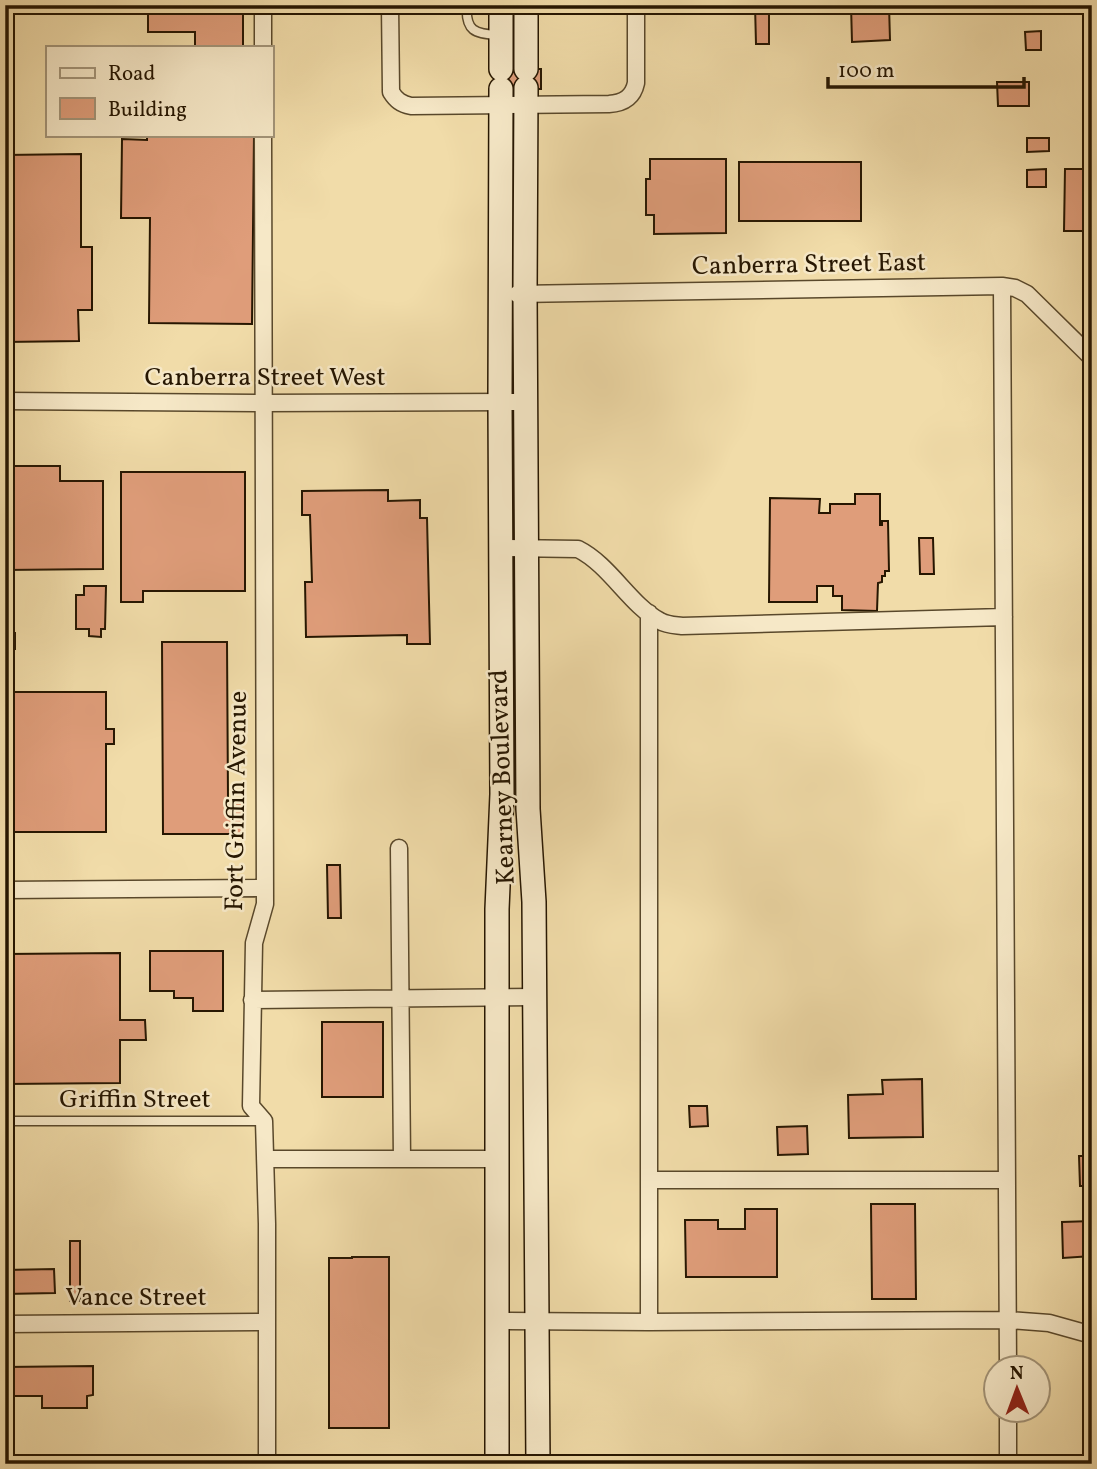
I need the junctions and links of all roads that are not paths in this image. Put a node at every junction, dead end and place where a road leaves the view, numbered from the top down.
1 (263, 5) edge
2 (390, 5) edge
3 (467, 5) edge
4 (501, 5) edge
5 (526, 5) edge
6 (636, 5) edge
7 (500, 36) junction
8 (526, 36) junction
9 (263, 46) edge
10 (526, 87) junction
11 (501, 88) junction
12 (263, 136) edge
13 (1002, 286) junction
14 (500, 294) junction
15 (525, 294) junction
16 (1092, 358) edge
17 (5, 401) edge
18 (500, 402) junction
19 (526, 402) junction
20 (264, 403) junction
21 (502, 548) junction
22 (527, 548) junction
23 (649, 613) junction
24 (1004, 617) junction
25 (399, 848) dead end
26 (265, 888) junction
27 (5, 890) edge
28 (534, 997) junction
29 (497, 998) junction
30 (400, 999) junction
31 (252, 1000) junction
32 (5, 1121) edge
33 (264, 1122) junction
34 (265, 1159) junction
35 (402, 1159) junction
36 (497, 1159) junction
37 (650, 1180) junction
38 (1006, 1180) junction
39 (1008, 1320) junction
40 (496, 1321) junction
41 (538, 1321) junction
42 (267, 1322) junction
43 (649, 1322) junction
44 (5, 1324) edge
45 (1092, 1335) edge
46 (1008, 1354) edge
47 (1008, 1424) edge
48 (267, 1464) edge
49 (497, 1464) edge
50 (538, 1464) edge
51 (1008, 1464) edge

1 - 9 street
2 - 11 street
3 - 7 lane
4 - 7 street, Kearney Boulevard
5 - 8 street, Kearney Boulevard
6 - 10 street
7 - 8 lane
7 - 11 street, Kearney Boulevard
8 - 10 street, Kearney Boulevard
10 - 11 street
10 - 15 street, Kearney Boulevard
11 - 14 street, Kearney Boulevard
12 - 20 street, Fort Griffin Avenue
13 - 15 street, Canberra Street East
13 - 16 street, Canberra Street East
13 - 24 street
14 - 15 street, Canberra Street East
14 - 18 street, Kearney Boulevard
15 - 19 street, Kearney Boulevard
17 - 20 street, Canberra Street West
18 - 19 street, Canberra Street West
18 - 20 street, Canberra Street West
18 - 21 street, Kearney Boulevard
19 - 22 street, Kearney Boulevard
20 - 26 street, Fort Griffin Avenue
21 - 22 street
21 - 29 street, Kearney Boulevard
22 - 23 street
22 - 28 street, Kearney Boulevard
23 - 24 street
23 - 37 street
24 - 38 street
25 - 30 street
26 - 27 street
26 - 31 street, Fort Griffin Avenue
28 - 29 street
28 - 41 street, Kearney Boulevard
29 - 30 street
29 - 36 street, Kearney Boulevard
30 - 31 street
30 - 35 street
31 - 33 street, Fort Griffin Avenue
32 - 33 lane, Griffin Street
33 - 34 street, Fort Griffin Avenue
34 - 35 street
34 - 42 street, Fort Griffin Avenue
35 - 36 street
36 - 40 street, Kearney Boulevard
37 - 38 street
37 - 43 street
38 - 39 street
39 - 43 street
39 - 45 street
39 - 46 street
40 - 41 street
40 - 49 street, Kearney Boulevard
41 - 43 street
41 - 50 street, Kearney Boulevard
42 - 44 street, Vance Street
42 - 48 street, Fort Griffin Avenue
47 - 51 street

